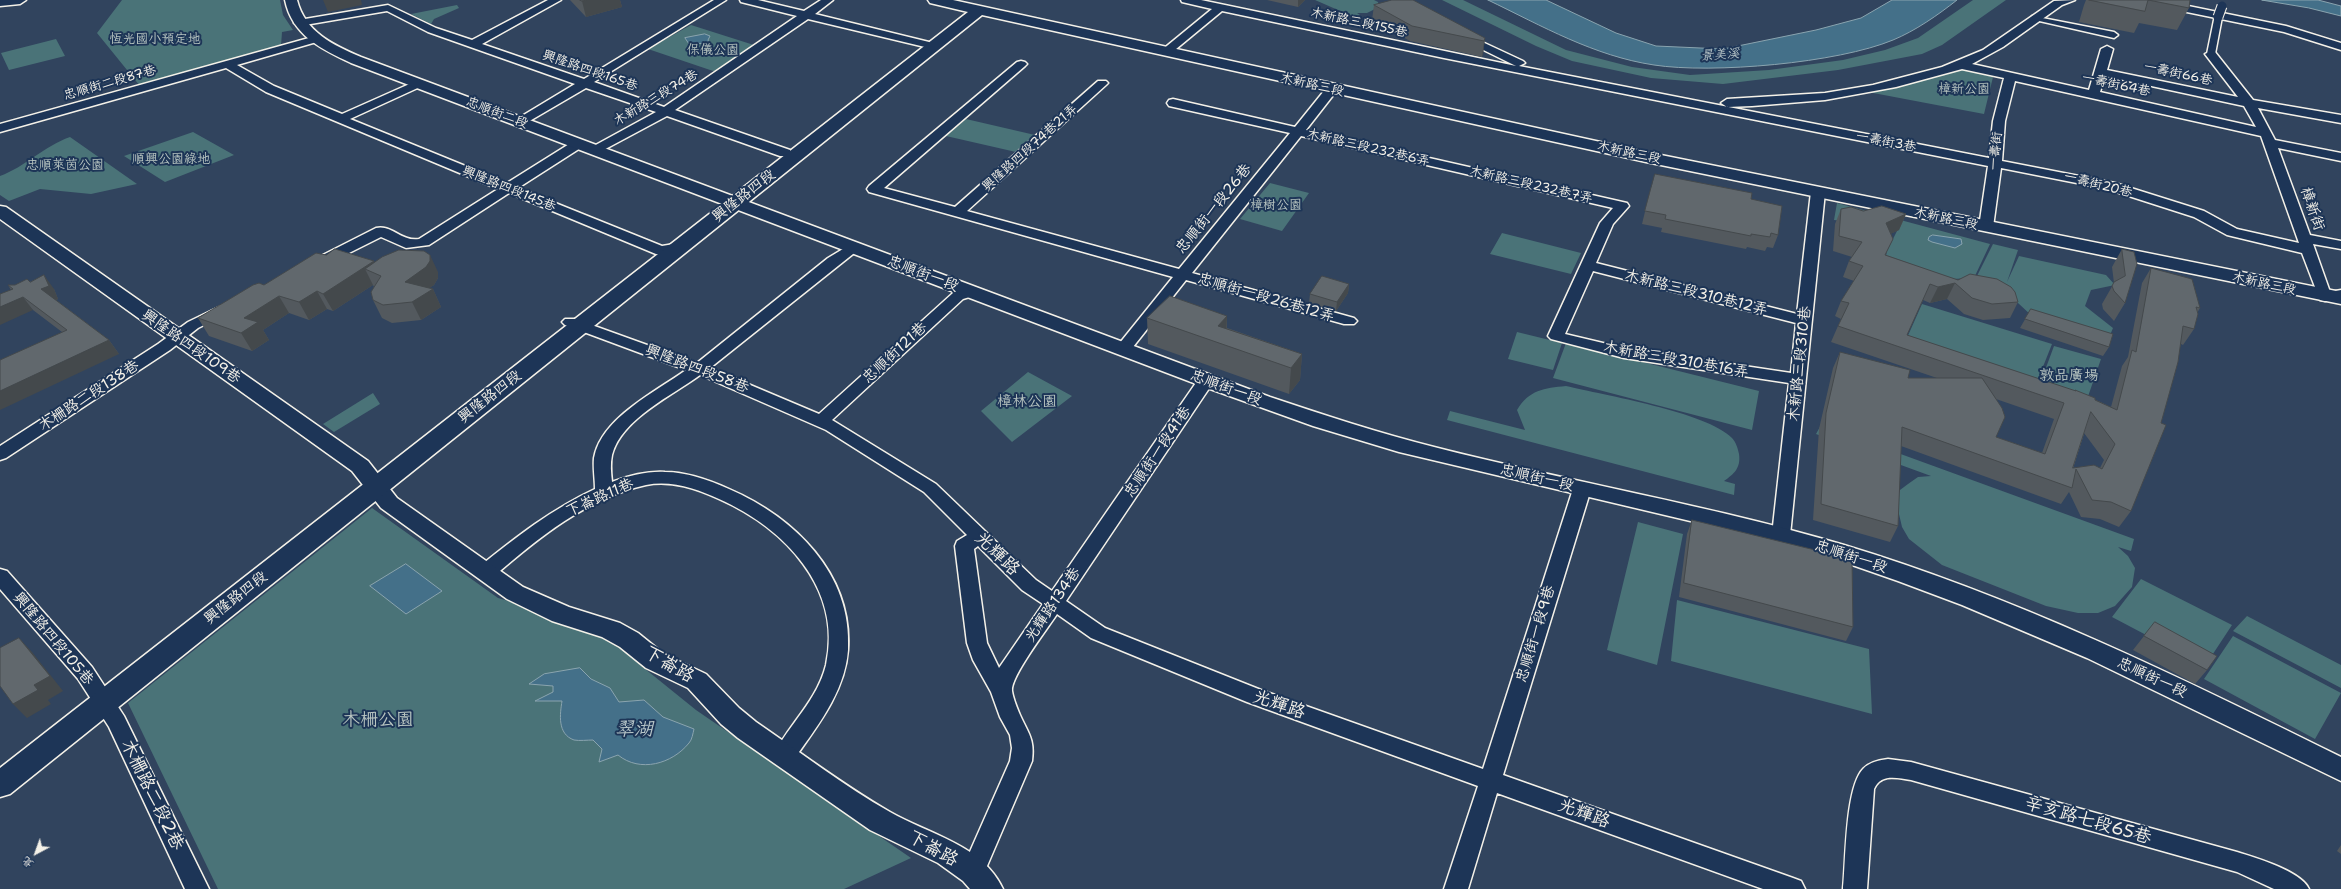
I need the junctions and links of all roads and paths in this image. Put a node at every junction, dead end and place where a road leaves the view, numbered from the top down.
1 (20, 0) edge
2 (291, 0) edge
3 (556, 0) edge
4 (721, 0) edge
5 (746, 0) edge
6 (828, 0) edge
7 (938, 0) edge
8 (1186, 0) edge
9 (2070, 0) edge
10 (2143, 0) edge
11 (2223, 0) edge
12 (0, 2) edge
13 (1220, 7) junction
14 (975, 9) junction
15 (806, 15) junction
16 (2035, 18) junction
17 (299, 23) junction
18 (1453, 31) edge
19 (2114, 35) dead end
20 (316, 39) junction
21 (473, 44) junction
22 (925, 44) junction
23 (2341, 46) edge
24 (2108, 49) dead end
25 (1166, 52) junction
26 (2211, 54) joint
27 (228, 64) junction
28 (1021, 64) dead end
29 (1960, 65) junction
30 (2101, 72) junction
31 (2010, 77) junction
32 (1564, 78) junction
33 (1102, 83) dead end
34 (418, 84) junction
35 (586, 84) junction
36 (1332, 89) junction
37 (2093, 96) junction
38 (1684, 102) junction
39 (1173, 103) dead end
40 (2249, 103) junction
41 (664, 112) junction
42 (340, 119) junction
43 (2341, 119) edge
44 (521, 122) junction
45 (0, 128) edge
46 (1297, 132) junction
47 (2268, 138) junction
48 (578, 144) junction
49 (596, 150) junction
50 (785, 154) junction
51 (2341, 157) edge
52 (1995, 162) junction
53 (1439, 164) joint
54 (509, 188) junction
55 (1818, 192) junction
56 (731, 201) junction
57 (0, 211) edge
58 (959, 211) junction
59 (1986, 227) junction
60 (2306, 244) junction
61 (2341, 245) edge
62 (852, 247) junction
63 (670, 249) junction
64 (1588, 265) junction
65 (306, 268) edge
66 (1183, 274) junction
67 (971, 292) junction
68 (2337, 298) edge
69 (231, 305) edge
70 (1804, 320) junction
71 (1348, 321) dead end
72 (575, 324) junction
73 (177, 337) junction
74 (1123, 349) junction
75 (698, 369) junction
76 (1798, 379) junction
77 (1206, 381) junction
78 (822, 420) junction
79 (0, 454) edge
80 (373, 483) junction
81 (1582, 489) junction
82 (604, 493) junction
83 (1109, 522) joint
84 (1781, 536) junction
85 (978, 537) junction
86 (486, 572) junction
87 (0, 576) edge
88 (1054, 604) junction
89 (1002, 690) junction
90 (100, 697) junction
91 (784, 756) junction
92 (0, 767) edge
93 (2341, 770) edge
94 (1491, 779) junction
95 (0, 785) edge
96 (980, 881) edge
97 (197, 889) edge
98 (1456, 889) edge
99 (1792, 889) edge
100 (1854, 889) edge
101 (2296, 889) edge

1 - 12 street
2 - 17 street, 忠順街二段
3 - 21 street
4 - 35 street
5 - 15 street
6 - 15 street, 木新路三段74巷
7 - 14 main road, 木新路三段
8 - 13 street, 木新路三段155巷
9 - 16 street
10 - 23 street
11 - 26 street, bridge
13 - 25 street
13 - 32 street, 木新路三段155巷
14 - 22 main road, 興隆路四段
14 - 25 main road, 木新路三段
14 - 56 main road, 興隆路四段
15 - 22 street
15 - 41 street, 木新路三段74巷
16 - 19 street
16 - 29 street
17 - 20 street, 忠順街二段
17 - 21 street, 興隆路四段165巷
18 - 32 street
20 - 27 street, 忠順街二段87巷
20 - 34 street, 忠順街二段
21 - 35 street, 興隆路四段165巷
22 - 50 main road, 興隆路四段
24 - 30 street
25 - 36 main road, 木新路三段
26 - 40 street
27 - 42 street, 興隆路四段145巷
27 - 45 street, 忠順街二段87巷
28 - 58 street, 忠順街一段26巷12弄
29 - 31 street, 一壽街64巷
29 - 38 street
30 - 37 street
30 - 40 street, 一壽街66巷
31 - 37 street, 一壽街64巷
31 - 52 street, 一壽街
32 - 38 street
33 - 58 street, 興隆路四段74巷21弄
34 - 42 street
34 - 44 street, 忠順街二段
35 - 41 street, 興隆路四段165巷
35 - 44 street
36 - 46 street, 忠順街一段26巷
36 - 55 main road, 木新路三段
37 - 47 street, 一壽街64巷
38 - 52 street, 一壽街3巷
39 - 46 street, 木新路三段232巷6弄
40 - 43 street, 一壽街66巷
40 - 47 street, 樟新街
41 - 49 street, 木新路三段74巷
41 - 50 street, 興隆路四段165巷
42 - 54 street, 興隆路四段145巷
44 - 48 street, 忠順街二段
46 - 53 street, 木新路三段232巷6弄
46 - 66 street, 忠順街一段26巷
47 - 51 street, 一壽街64巷
47 - 60 street, 樟新街
48 - 49 street, 忠順街二段
48 - 54 street
49 - 56 street, 忠順街二段
50 - 56 main road, 興隆路四段
52 - 59 street, 一壽街
52 - 60 street, 一壽街20巷
53 - 64 street, 木新路三段232巷7弄
54 - 63 street, 興隆路四段145巷
54 - 65 street
55 - 59 main road, 木新路三段
55 - 70 street, 木新路三段310巷
56 - 62 street, 忠順街一段
56 - 63 main road, 興隆路四段
57 - 73 street, 興隆路四段109巷
58 - 66 street, 忠順街一段26巷12弄
59 - 68 main road, 木新路三段
60 - 61 street, 一壽街20巷
60 - 68 street, 樟新街
62 - 67 street, 忠順街一段
62 - 75 street
63 - 72 main road, 興隆路四段
64 - 70 street, 木新路三段310巷12弄
64 - 76 street, 木新路三段310巷16弄
66 - 71 street, 忠順街一段26巷12弄
66 - 74 street, 忠順街一段26巷
67 - 74 street, 忠順街一段
67 - 78 street, 忠順街121巷
69 - 73 street, 木柵路二段138巷
70 - 76 street, 木新路三段310巷
72 - 75 street, 興隆路四段58巷
72 - 80 main road, 興隆路四段
73 - 79 street, 木柵路二段138巷
73 - 80 street, 興隆路四段109巷
74 - 77 street, 忠順街一段
75 - 78 street, 興隆路四段58巷
75 - 82 street
76 - 84 street, 木新路三段310巷
77 - 81 street, 忠順街一段
77 - 83 street, 忠順街一段41巷
78 - 85 street, 光輝路
80 - 86 street, 下崙路
80 - 90 main road, 興隆路四段
81 - 84 street, 忠順街一段
81 - 94 street, 忠順街一段9巷
82 - 86 street, 下崙路11巷
82 - 91 street, 下崙路11巷
83 - 88 street, 光輝路134巷
84 - 93 street, 忠順街一段
85 - 88 street, 光輝路
85 - 89 street, 下崙路
86 - 91 street, 下崙路
87 - 90 street, 興隆路四段105巷
88 - 89 street, 光輝路134巷
88 - 94 street, 光輝路
89 - 96 street, 下崙路
90 - 92 main road, 興隆路四段
90 - 95 main road, 興隆路四段
90 - 97 street, 木柵路二段2巷
91 - 96 street, 下崙路
94 - 98 street, 忠順街一段9巷
94 - 99 street, 光輝路
100 - 101 street, 辛亥路七段65巷

